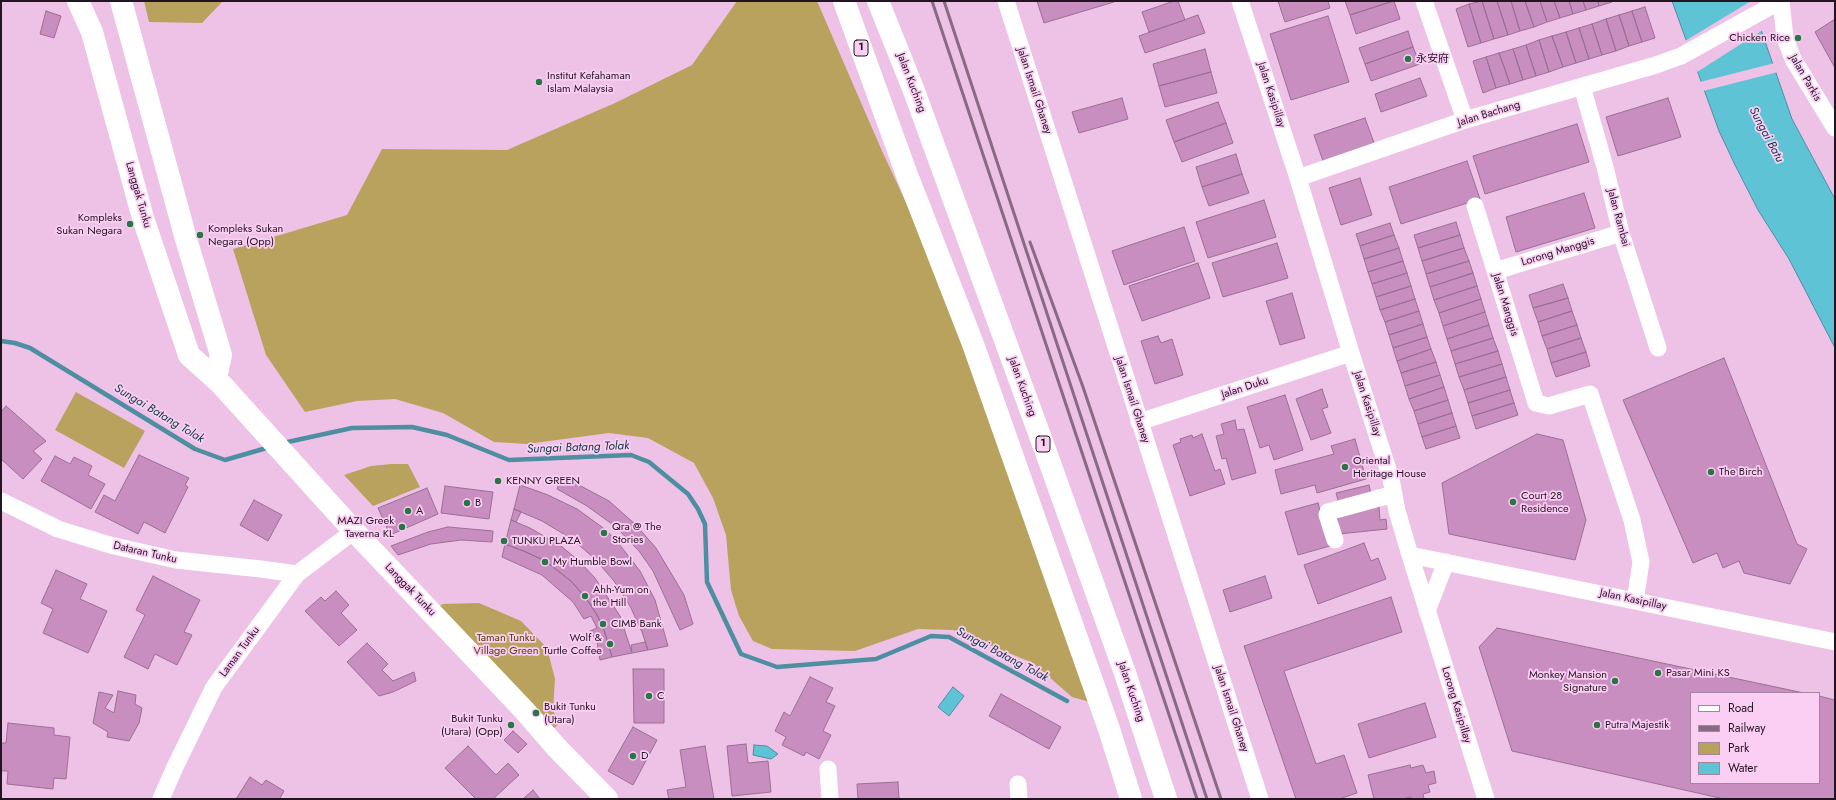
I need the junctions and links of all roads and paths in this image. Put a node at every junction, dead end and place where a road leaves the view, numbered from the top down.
1 (78, 1) edge
2 (122, 1) edge
3 (828, 1) edge
4 (844, 1) edge
5 (878, 1) edge
6 (891, 1) edge
7 (1006, 1) edge
8 (1240, 1) edge
9 (1424, 1) edge
10 (1780, 1) edge
11 (1582, 86) junction
12 (914, 91) junction
13 (878, 94) junction
14 (1465, 120) junction
15 (1835, 128) edge
16 (1298, 178) junction
17 (1475, 206) dead end
18 (1621, 233) junction
19 (1495, 272) junction
20 (1658, 348) dead end
21 (1351, 353) junction
22 (216, 378) junction
23 (1139, 422) junction
24 (1394, 494) junction
25 (1, 502) edge
26 (354, 531) junction
27 (1335, 540) dead end
28 (1410, 555) junction
29 (1446, 562) junction
30 (297, 574) junction
31 (1635, 601) junction
32 (1426, 611) junction
33 (1835, 642) edge
34 (828, 769) dead end
35 (162, 799) edge
36 (607, 799) edge
37 (830, 799) edge
38 (1131, 799) edge
39 (1166, 799) edge
40 (1260, 799) edge
41 (1486, 799) edge

1 - 22 main road, Langgak Tunku
2 - 22 main road
3 - 13 main road
4 - 13 main road, 1
5 - 12 main road, Jalan Kuching / 1
6 - 12 main road
7 - 23 street, Jalan Ismail Ghaney
8 - 16 street, Jalan Kasipillay
9 - 14 street
10 - 11 street, Jalan Bachang
10 - 15 street, Jalan Parkis
11 - 14 street, Jalan Bachang
11 - 18 street, Jalan Rambai
12 - 39 main road, Jalan Kuching / 1
13 - 38 main road, 1
14 - 16 street, Jalan Bachang
16 - 21 street, Jalan Kasipillay
17 - 19 street, Jalan Manggis
18 - 19 street, Lorong Manggis
18 - 20 street, Jalan Rambai
19 - 31 street, Jalan Manggis
21 - 23 street, Jalan Duku
21 - 24 street, Jalan Kasipillay
22 - 26 main road, Langgak Tunku
23 - 40 street, Jalan Ismail Ghaney
24 - 27 street
24 - 28 street, Jalan Kasipillay
25 - 30 street, Dataran Tunku
26 - 30 street, Laman Tunku
26 - 36 main road, Langgak Tunku
28 - 29 street, Jalan Kasipillay
28 - 32 street, Lorong Kasipillay
29 - 31 street, Jalan Kasipillay
29 - 32 street
30 - 35 street, Laman Tunku
31 - 33 street, Jalan Kasipillay
32 - 41 street, Lorong Kasipillay
34 - 37 street

